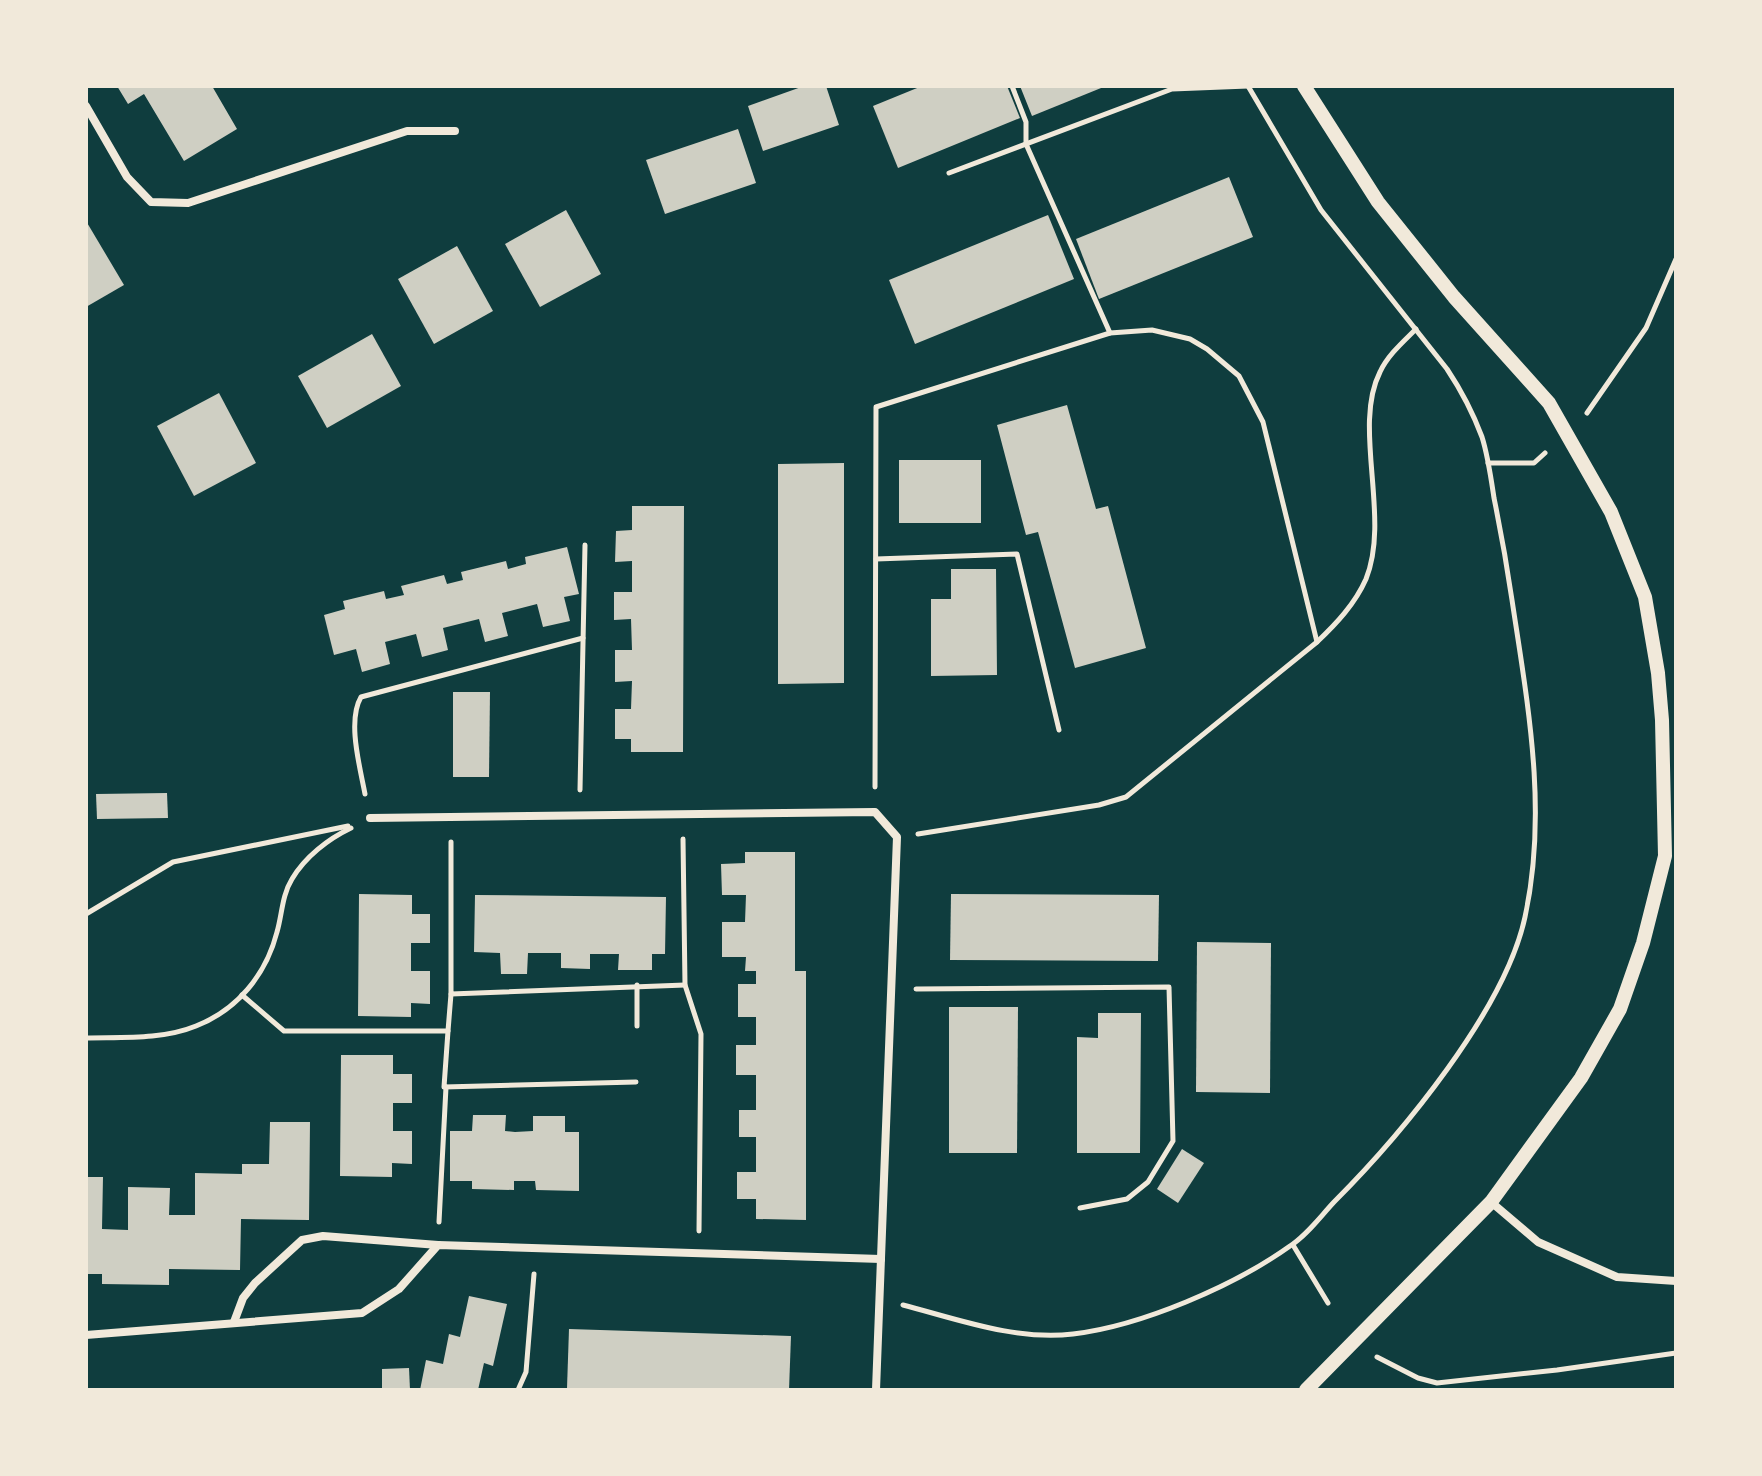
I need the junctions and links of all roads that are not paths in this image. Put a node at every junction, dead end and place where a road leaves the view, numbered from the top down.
1 (1304, 86) edge
2 (86, 106) edge
3 (455, 131) dead end
4 (370, 818) road end
5 (1491, 1202) junction
6 (438, 1245) junction
7 (881, 1259) junction
8 (1676, 1281) edge
9 (234, 1322) junction
10 (86, 1335) edge
11 (876, 1390) edge
12 (1306, 1390) edge

1 - 5 street
2 - 3 street
4 - 7 street
5 - 8 street
5 - 12 street
6 - 7 street
6 - 9 street
6 - 9 street
7 - 11 street
9 - 10 street

